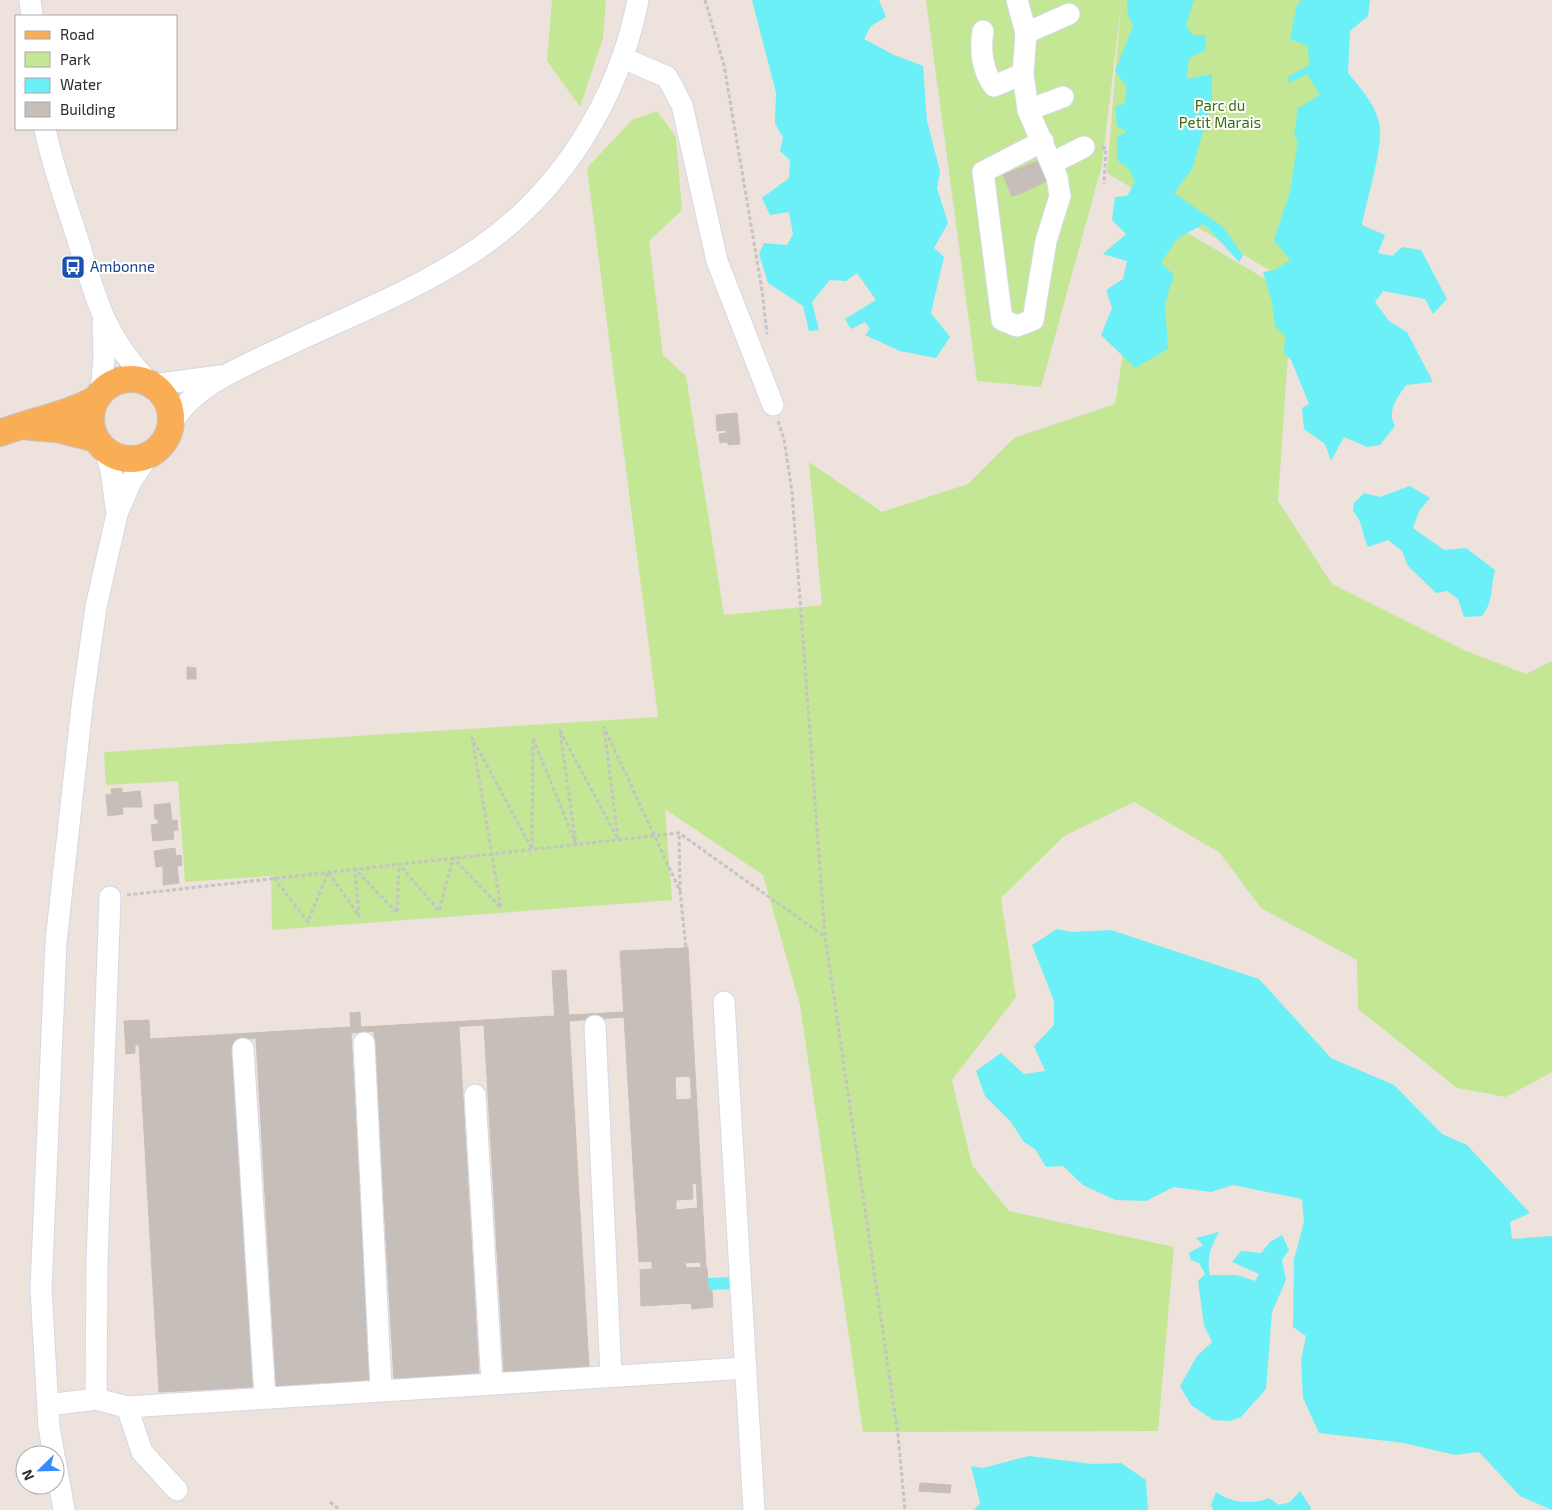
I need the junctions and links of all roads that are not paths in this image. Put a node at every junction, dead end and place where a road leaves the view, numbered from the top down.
1 (30, 0) edge
2 (638, 0) edge
3 (1017, 0) edge
4 (1069, 14) dead end
5 (32, 15) edge
6 (983, 31) dead end
7 (1026, 34) junction
8 (623, 58) junction
9 (1023, 74) junction
10 (1064, 97) dead end
11 (1028, 110) junction
12 (45, 130) edge
13 (1043, 141) junction
14 (1084, 147) road end
15 (1052, 163) junction
16 (102, 318) junction
17 (223, 376) junction
18 (151, 383) junction
19 (98, 396) junction
20 (773, 405) road end
21 (171, 426) junction
22 (8, 430) edge
23 (101, 444) junction
24 (149, 456) junction
25 (117, 514) junction
26 (110, 897) road end
27 (724, 1002) dead end
28 (595, 1026) dead end
29 (364, 1044) dead end
30 (243, 1049) dead end
31 (475, 1095) dead end
32 (746, 1368) junction
33 (611, 1376) junction
34 (492, 1384) junction
35 (381, 1390) junction
36 (264, 1398) junction
37 (96, 1399) junction
38 (48, 1404) junction
39 (127, 1407) junction
40 (53, 1445) edge
41 (177, 1490) dead end
42 (61, 1495) edge
43 (64, 1510) edge
44 (754, 1510) edge

1 - 5 street
2 - 8 street
3 - 7 street
4 - 7 street
6 - 9 street
7 - 9 street
8 - 17 street
8 - 20 street
9 - 11 street
10 - 11 street
11 - 13 street
12 - 16 street
13 - 15 street
13 - 15 street
14 - 15 street
16 - 18 street
16 - 19 street
17 - 18 street
17 - 21 street
18 - 19 main road
18 - 21 main road
19 - 22 main road
19 - 23 main road
21 - 24 main road
22 - 23 main road
23 - 24 main road
23 - 25 street
24 - 25 street
25 - 38 street
26 - 37 street
27 - 32 street
28 - 33 street
29 - 35 street
30 - 36 street
31 - 34 street
32 - 33 street
32 - 44 street
33 - 34 street
34 - 35 street
35 - 36 street
36 - 39 street
37 - 38 street
37 - 39 street
38 - 40 street
39 - 41 street
42 - 43 street

